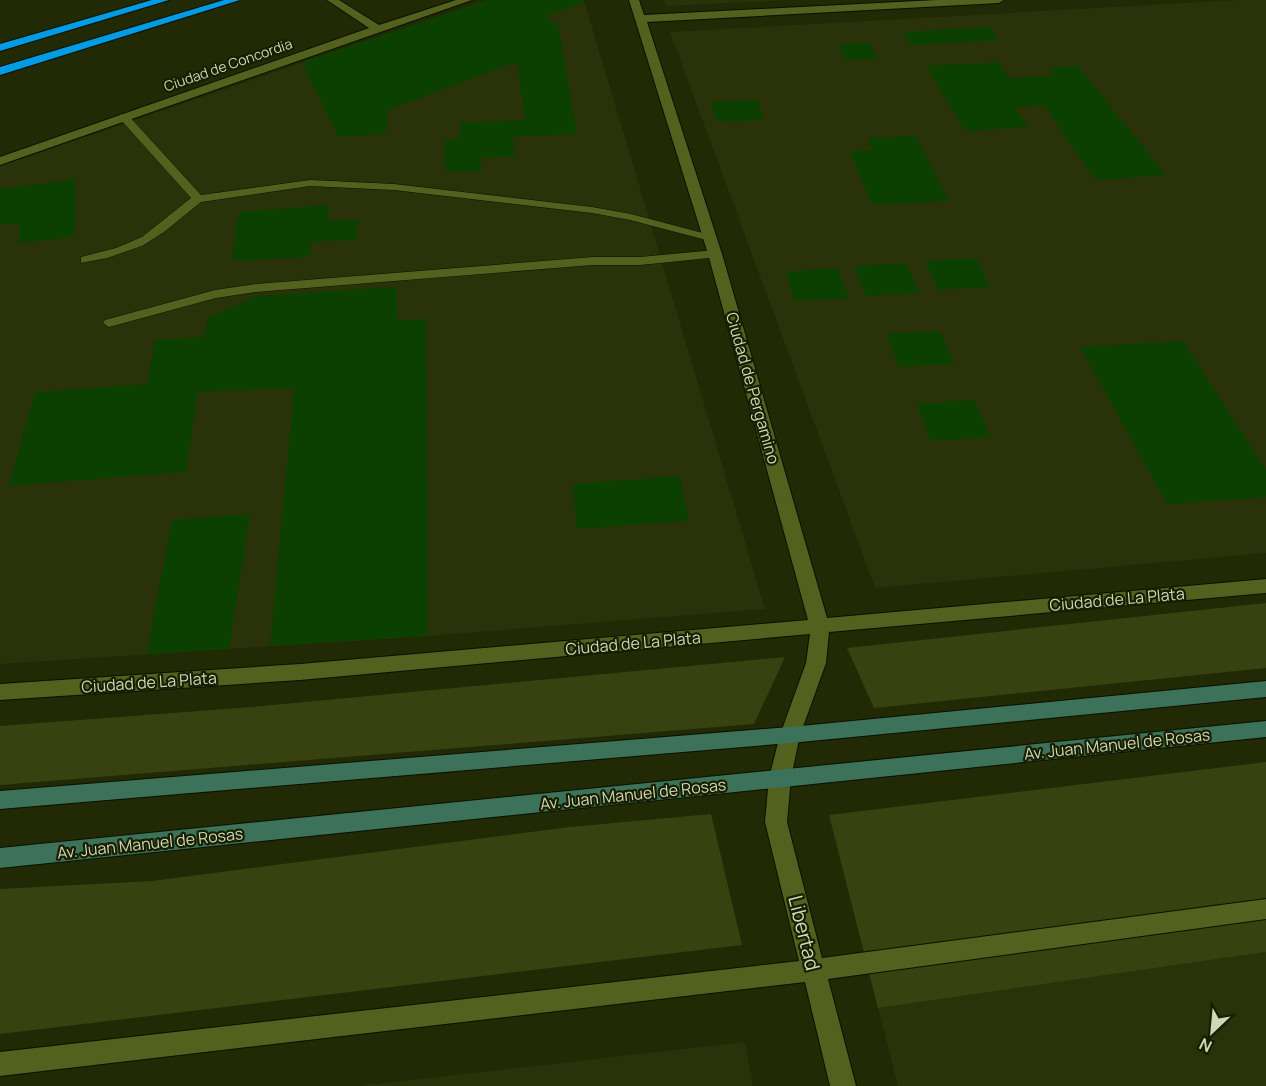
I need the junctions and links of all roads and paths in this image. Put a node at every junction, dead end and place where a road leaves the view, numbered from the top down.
1 (164, 0) edge
2 (235, 0) edge
3 (332, 0) edge
4 (467, 0) edge
5 (634, 0) edge
6 (999, 0) edge
7 (640, 19) junction
8 (378, 29) junction
9 (0, 48) edge
10 (0, 71) edge
11 (124, 117) junction
12 (0, 161) edge
13 (198, 199) junction
14 (713, 246) junction
15 (85, 260) dead end
16 (109, 323) dead end
17 (1266, 586) edge
18 (820, 627) junction
19 (1266, 689) edge
20 (0, 692) edge
21 (1266, 729) edge
22 (790, 735) junction
23 (780, 778) junction
24 (0, 800) edge
25 (0, 858) edge
26 (1266, 909) edge
27 (814, 970) junction
28 (0, 1064) edge
29 (843, 1086) edge

1 - 9 highway
2 - 10 highway
3 - 8 street
4 - 8 street, Ciudad de Concordia
5 - 7 street, Ciudad de Pergamino
6 - 7 street
7 - 14 street, Ciudad de Pergamino
8 - 11 street, Ciudad de Concordia
11 - 12 street, Ciudad de Concordia
11 - 13 lane
13 - 14 lane
13 - 15 lane
14 - 16 lane
14 - 18 street, Ciudad de Pergamino
17 - 18 street, Ciudad de La Plata
18 - 20 street, Ciudad de La Plata
18 - 22 street, Ciudad de Pergamino
19 - 22 main road
21 - 23 main road, Av. Juan Manuel de Rosas
22 - 23 street, Ciudad de Pergamino
22 - 24 main road
23 - 25 main road, Av. Juan Manuel de Rosas
23 - 27 street, Libertad
26 - 27 street
27 - 28 street
27 - 29 street, Libertad

